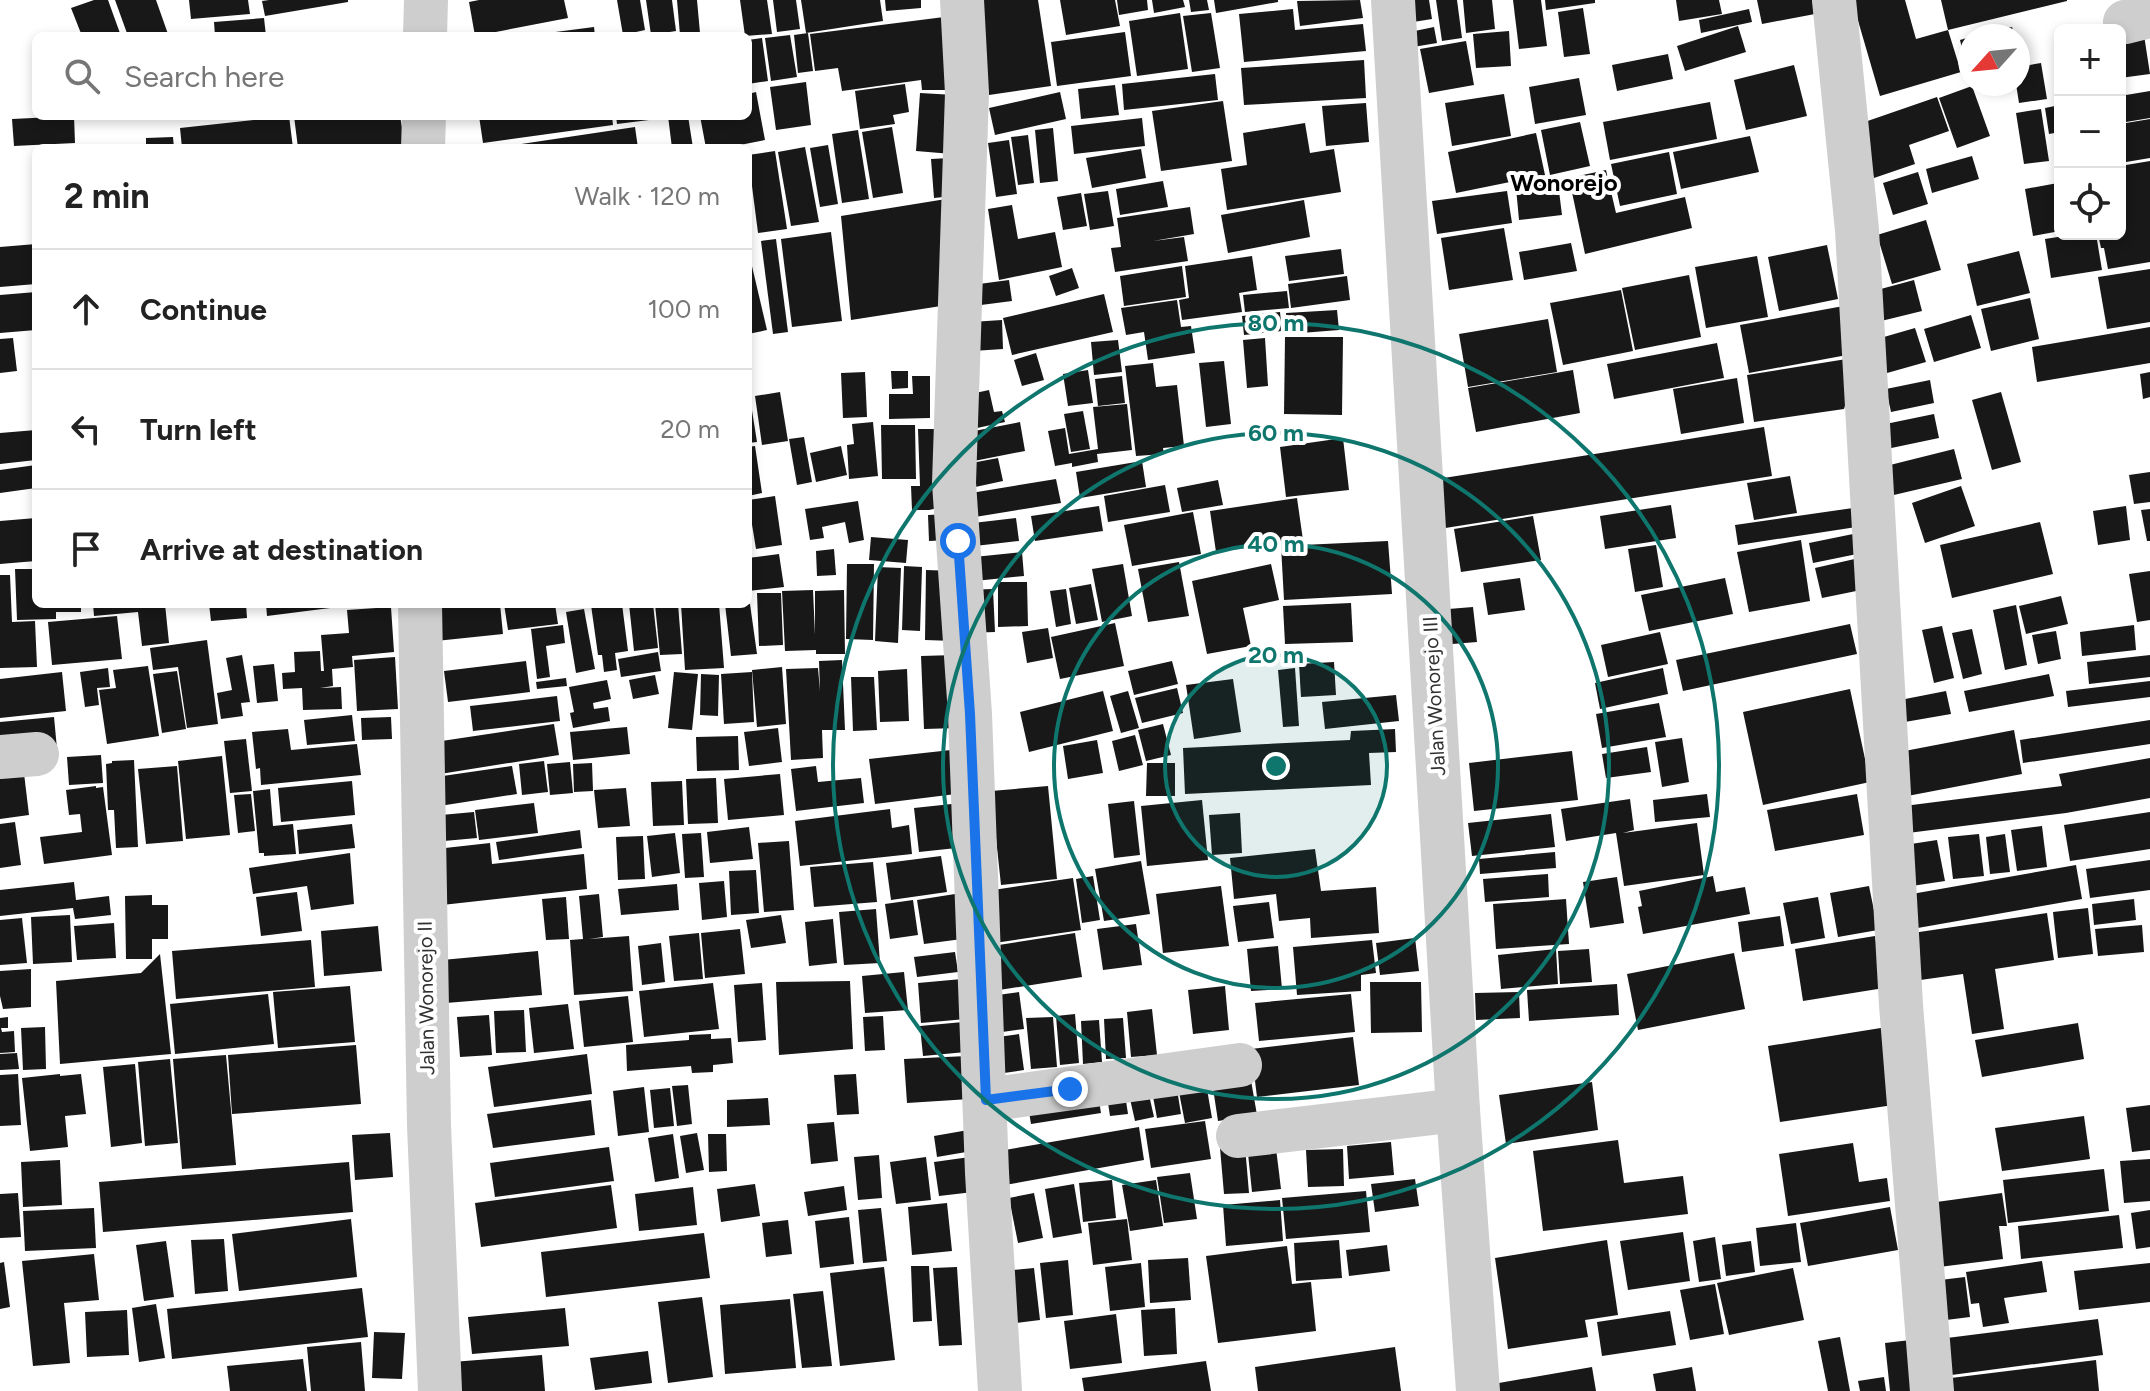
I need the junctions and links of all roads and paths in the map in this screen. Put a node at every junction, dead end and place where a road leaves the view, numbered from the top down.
1 (962, 0) edge
2 (1393, 0) edge
3 (1834, 0) edge
4 (424, 120) edge
5 (423, 144) edge
6 (420, 608) edge
7 (1240, 1065) dead end
8 (986, 1100) junction
9 (1458, 1110) junction
10 (1238, 1136) dead end
11 (440, 1391) edge
12 (1000, 1391) edge
13 (1478, 1391) edge
14 (1932, 1391) edge

1 - 8 street
2 - 9 street, Jalan Wonorejo III
3 - 14 street
4 - 5 street
6 - 11 street, Jalan Wonorejo II
7 - 8 street
8 - 12 street
9 - 10 street
9 - 13 street, Jalan Wonorejo III

